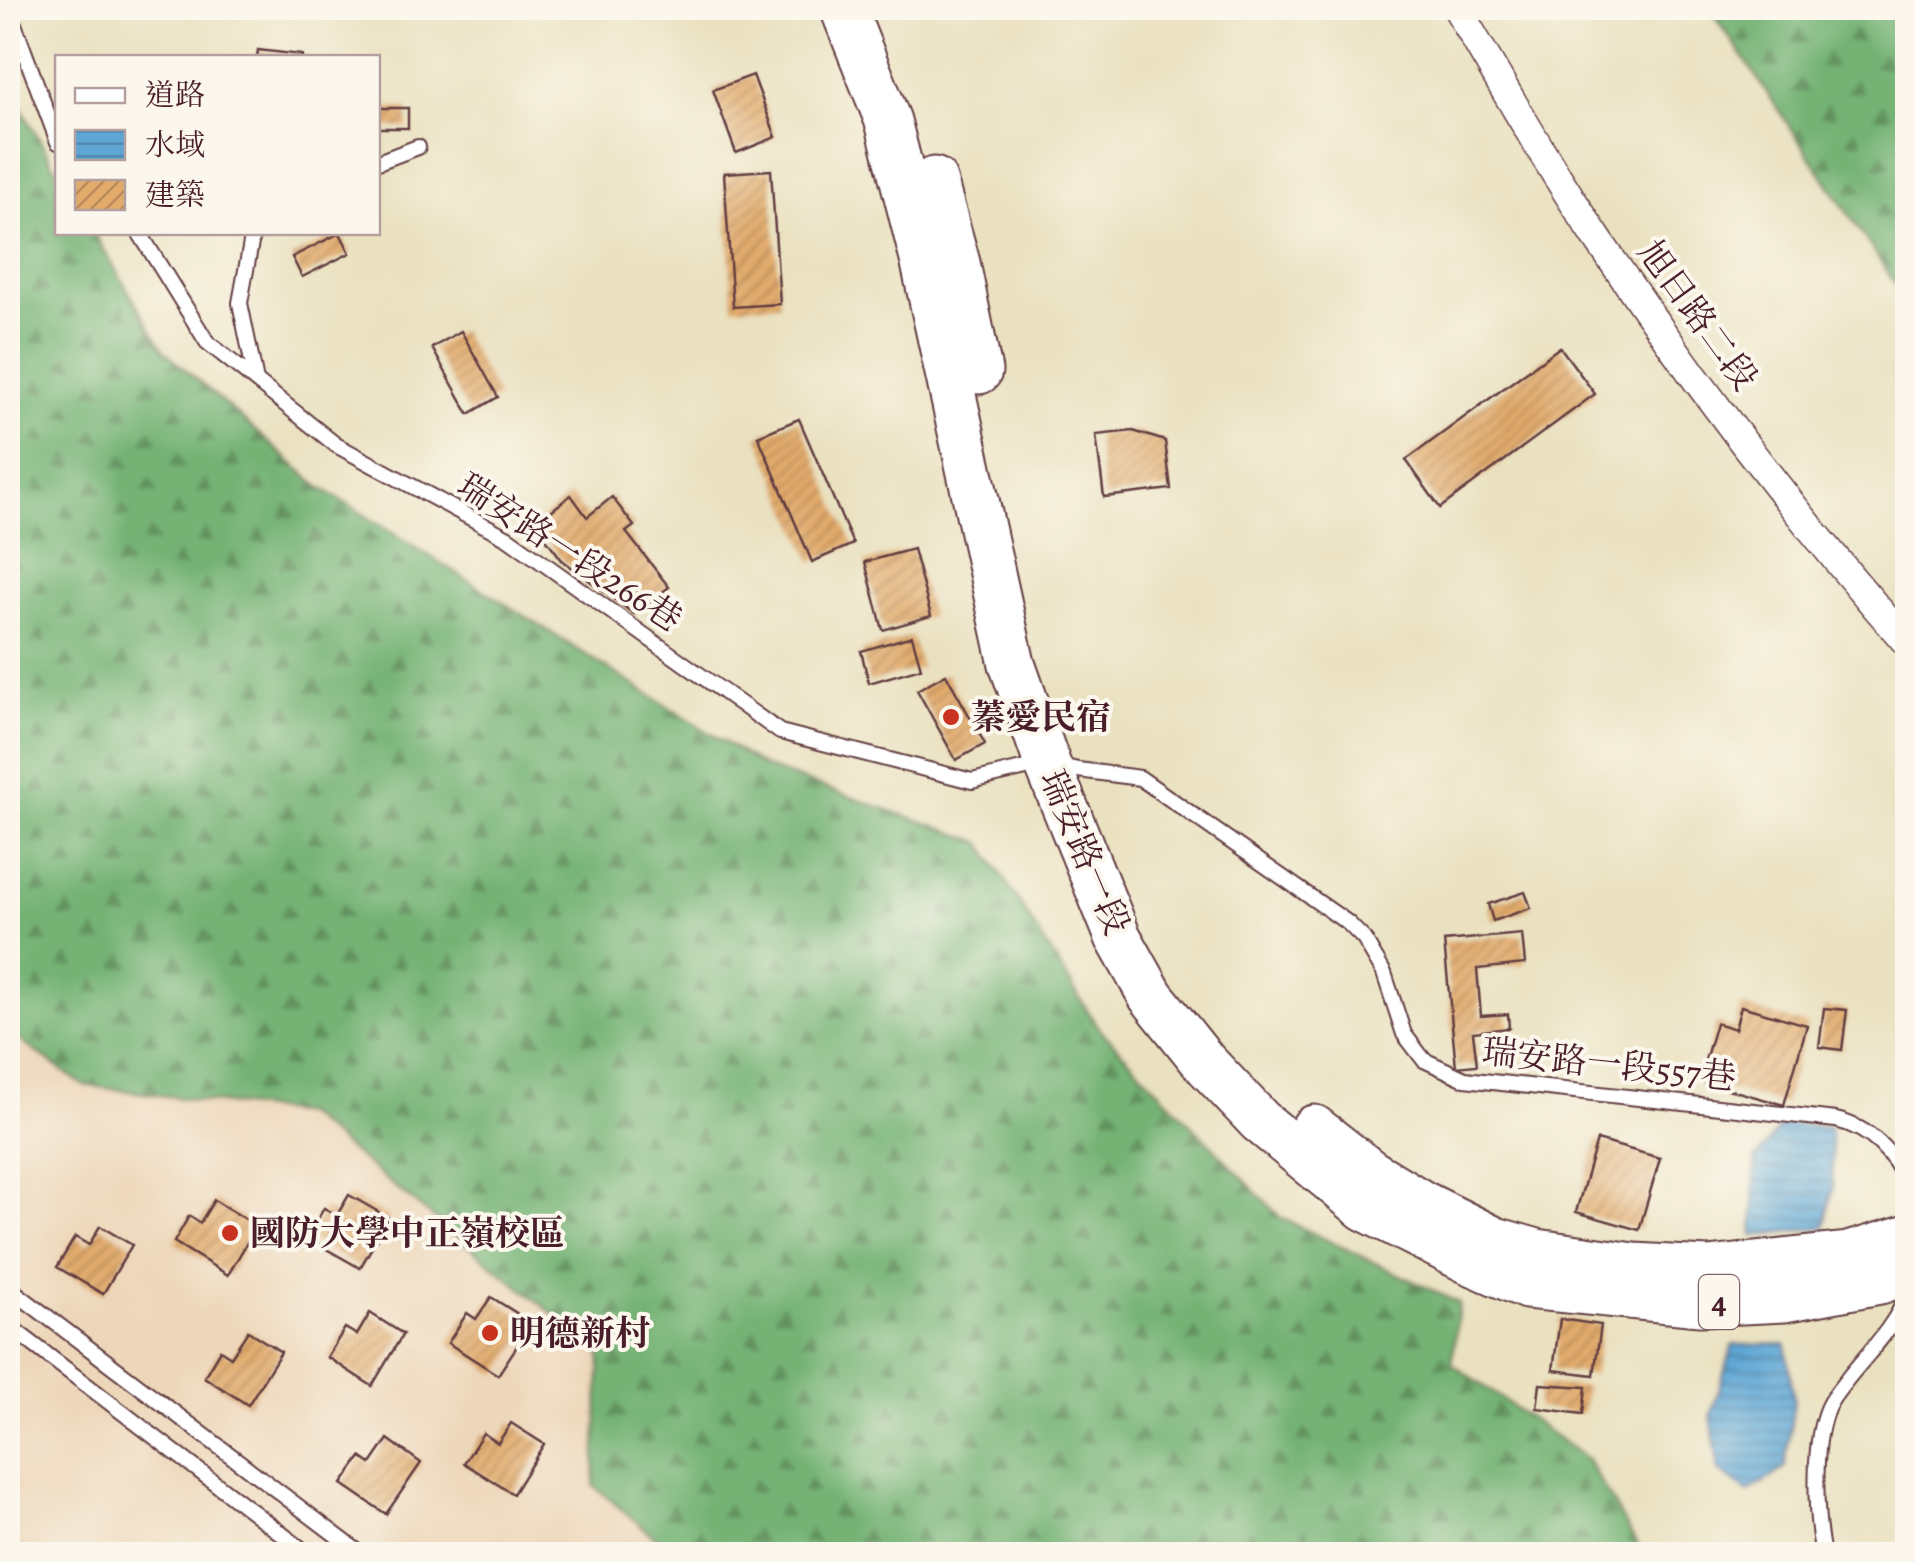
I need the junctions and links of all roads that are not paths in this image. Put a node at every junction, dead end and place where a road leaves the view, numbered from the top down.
1 (8, 8) edge
2 (843, 8) edge
3 (876, 8) edge
4 (1457, 8) edge
5 (55, 134) edge
6 (418, 147) dead end
7 (380, 161) edge
8 (140, 235) edge
9 (252, 235) edge
10 (256, 381) junction
11 (1908, 644) edge
12 (1062, 766) junction
13 (1908, 1185) edge
14 (1908, 1237) edge
15 (1532, 1269) junction
16 (1908, 1271) edge
17 (8, 1287) edge
18 (1908, 1293) edge
19 (8, 1325) edge
20 (308, 1554) edge
21 (361, 1554) edge
22 (1823, 1554) edge

1 - 5 lane
2 - 12 main road, 瑞安路一段 / 4
3 - 12 main road, 瑞安路一段 / 4
4 - 11 street, 旭日路二段
6 - 7 lane
8 - 10 lane, 瑞安路一段266巷
9 - 10 lane
10 - 12 lane, 瑞安路一段266巷
12 - 13 lane, 瑞安路一段557巷
12 - 15 main road, 瑞安路一段 / 4
14 - 15 main road, 4
15 - 16 main road, 4
17 - 21 lane
18 - 22 lane
19 - 20 lane

